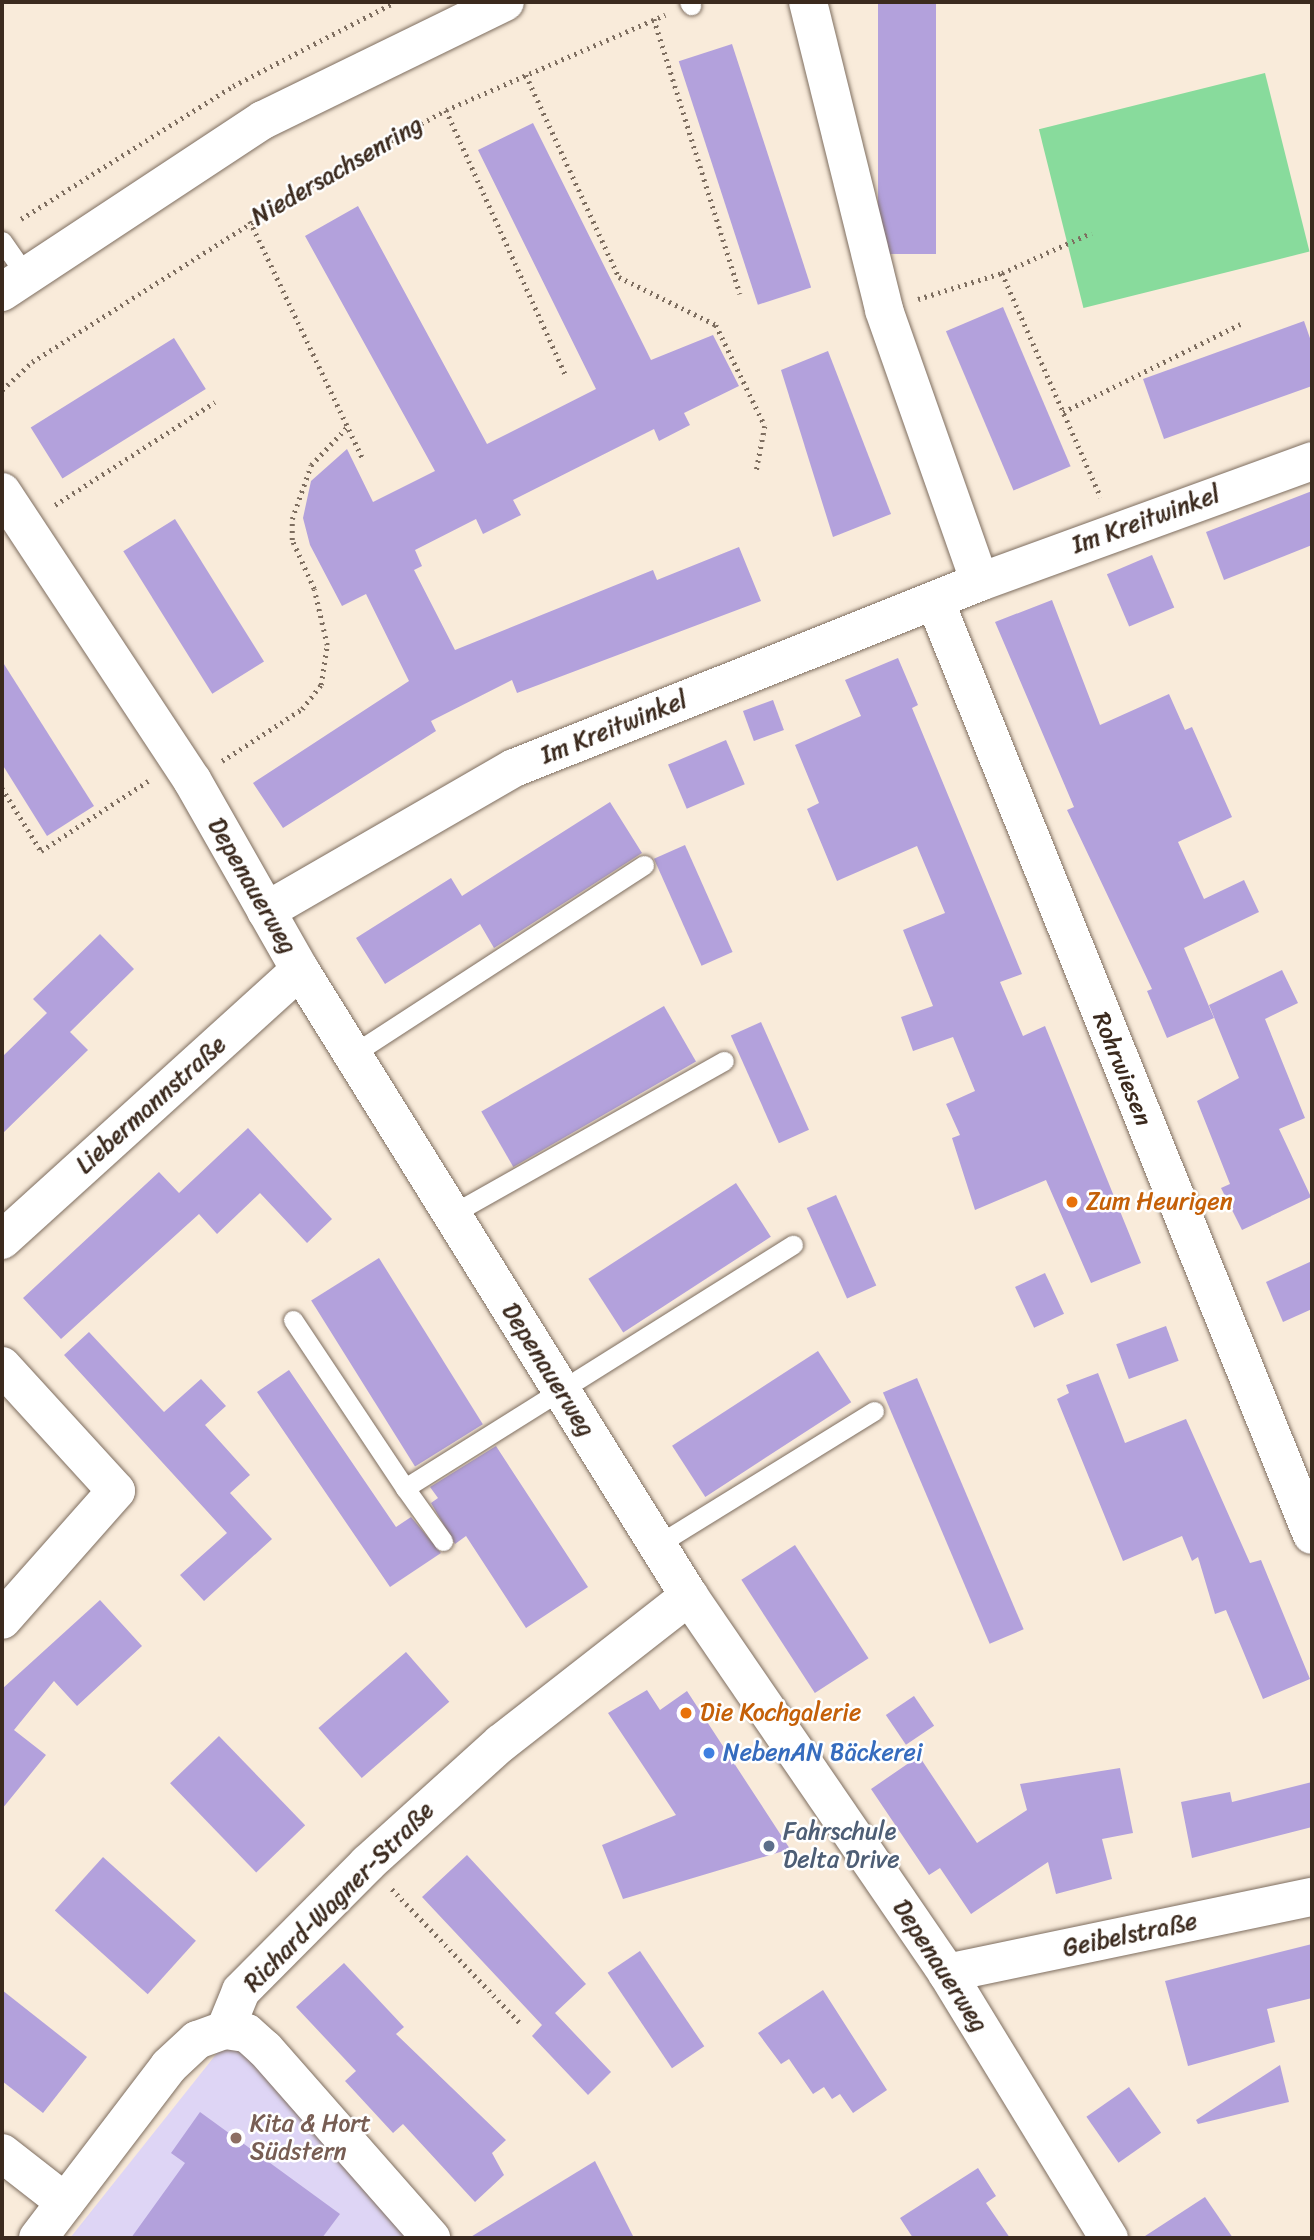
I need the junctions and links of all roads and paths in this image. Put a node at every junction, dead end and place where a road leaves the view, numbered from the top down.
1 (395, 2) edge
2 (808, 2) edge
3 (690, 4) edge
4 (479, 6) edge
5 (654, 19) junction
6 (526, 75) junction
7 (446, 110) junction
8 (250, 221) junction
9 (13, 224) dead end
10 (1091, 233) dead end
11 (2, 241) edge
12 (1002, 273) junction
13 (13, 282) edge
14 (740, 294) dead end
15 (884, 310) junction
16 (1240, 324) dead end
17 (565, 374) dead end
18 (2, 390) edge
19 (215, 402) dead end
20 (1063, 412) junction
21 (348, 426) junction
22 (363, 459) dead end
23 (1312, 461) edge
24 (757, 473) dead end
25 (2, 492) edge
26 (25, 525) junction
27 (1116, 530) junction
28 (980, 582) junction
29 (935, 601) junction
30 (185, 771) junction
31 (2, 789) edge
32 (644, 865) dead end
33 (266, 911) junction
34 (300, 970) junction
35 (353, 1054) junction
36 (724, 1060) dead end
37 (452, 1214) junction
38 (2, 1240) edge
39 (793, 1245) dead end
40 (293, 1320) dead end
41 (2, 1366) edge
42 (562, 1392) junction
43 (874, 1411) dead end
44 (405, 1488) junction
45 (1312, 1535) edge
46 (443, 1541) dead end
47 (657, 1545) junction
48 (689, 1596) junction
49 (2, 1620) edge
50 (368, 1863) junction
51 (1312, 1897) edge
52 (947, 1973) junction
53 (522, 2025) dead end
54 (225, 2030) junction
55 (2, 2153) edge
56 (65, 2202) junction
57 (38, 2238) edge
58 (431, 2238) edge
59 (1109, 2238) edge

1 - 9 path
2 - 15 street
3 - 5 path, Niedersachsenring
4 - 13 street
5 - 6 path, Niedersachsenring
5 - 14 path
6 - 7 path, Niedersachsenring
6 - 24 path
7 - 8 path, Niedersachsenring
7 - 17 path
8 - 18 path, Niedersachsenring
8 - 21 path
10 - 12 path
11 - 13 lane
12 - 15 path
12 - 20 path
15 - 28 street
16 - 20 path
19 - 26 path
20 - 27 path
21 - 22 path
21 - 30 path
23 - 27 street, Im Kreitwinkel
25 - 26 street, Depenauerweg
26 - 30 street, Depenauerweg
27 - 28 street, Im Kreitwinkel
28 - 29 street, Im Kreitwinkel
29 - 33 street, Im Kreitwinkel
29 - 45 street, Rohrwiesen
30 - 31 path
30 - 33 street, Depenauerweg
32 - 35 lane
33 - 34 street, Depenauerweg
34 - 35 street, Depenauerweg
34 - 38 street, Liebermannstraße
35 - 37 street, Depenauerweg
36 - 37 lane
37 - 42 street, Depenauerweg
39 - 42 lane
40 - 44 lane
41 - 49 street
42 - 44 lane
42 - 47 street, Depenauerweg
43 - 47 lane
44 - 46 lane
47 - 48 street, Depenauerweg
48 - 50 street, Richard-Wagner-Straße
48 - 52 street, Depenauerweg
50 - 53 path
50 - 54 street, Richard-Wagner-Straße
51 - 52 street, Geibelstraße
52 - 59 street, Depenauerweg
54 - 56 street
54 - 58 street
55 - 56 street
56 - 57 street

